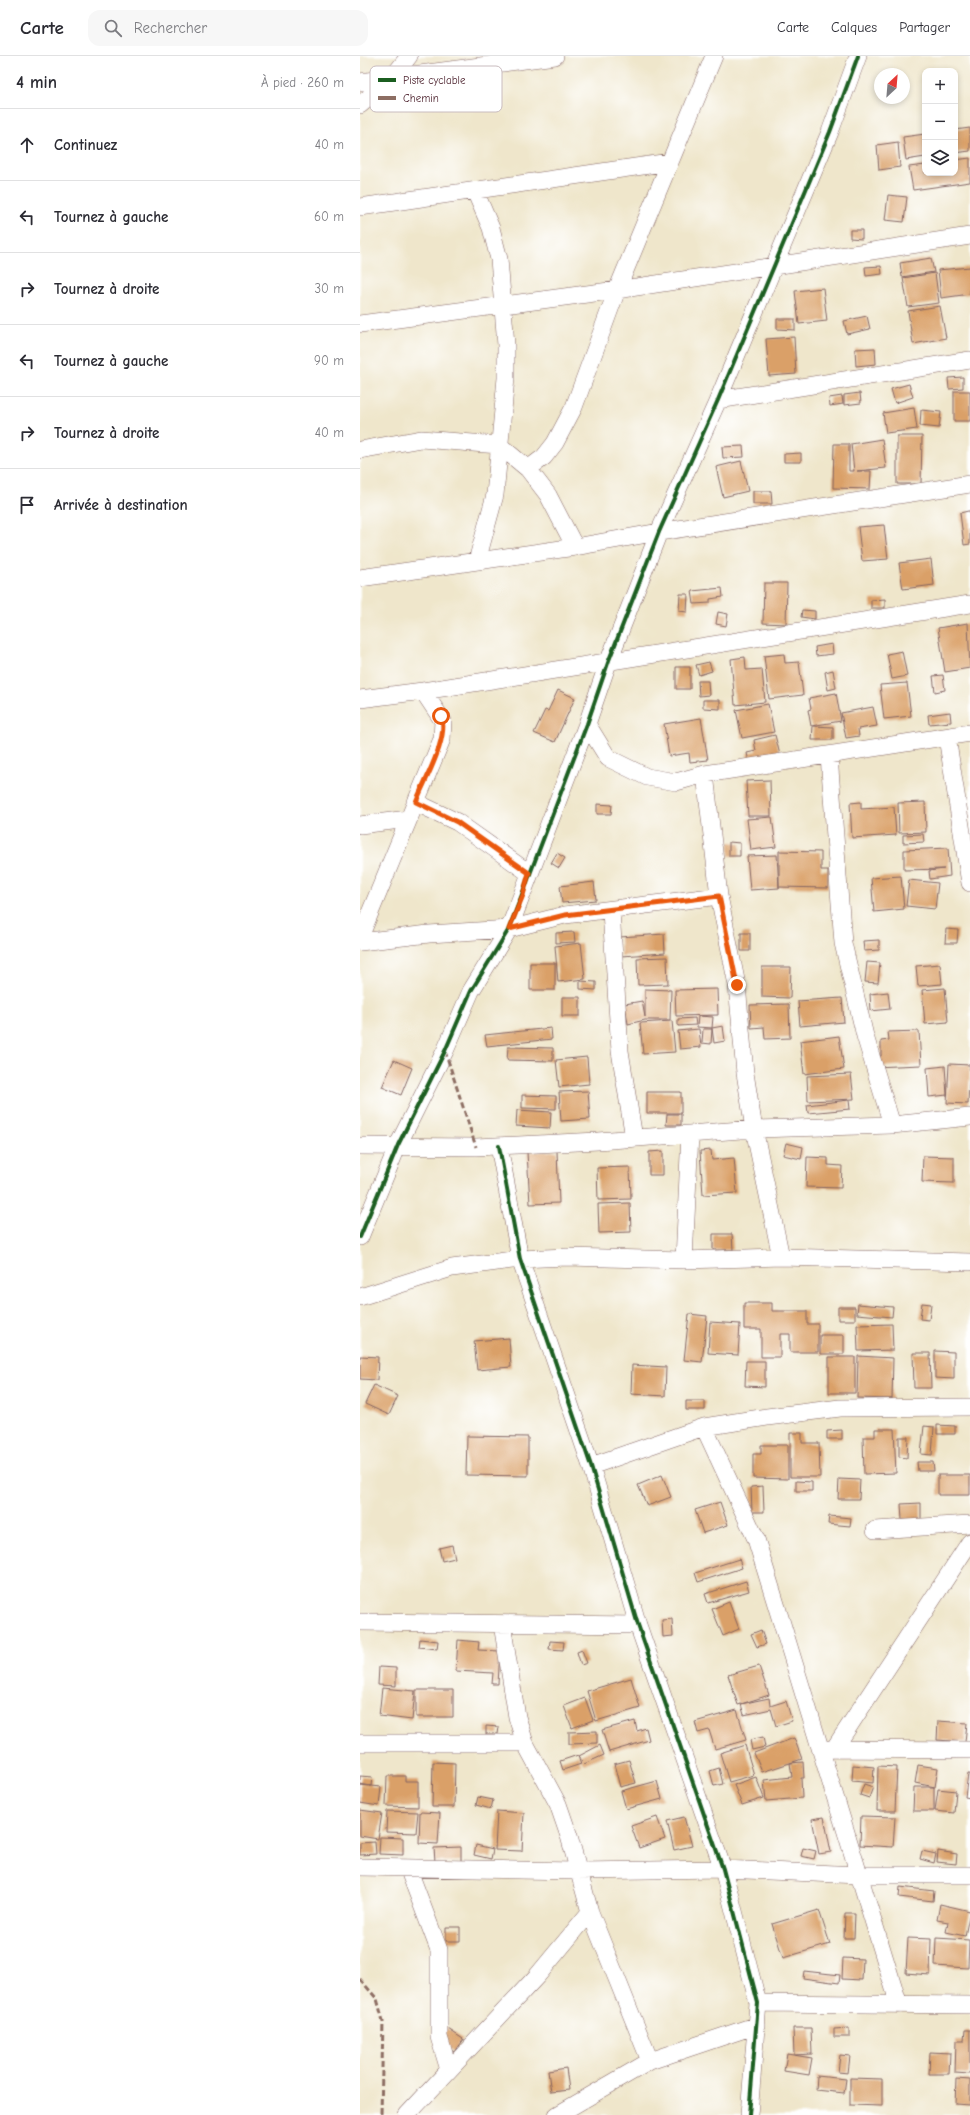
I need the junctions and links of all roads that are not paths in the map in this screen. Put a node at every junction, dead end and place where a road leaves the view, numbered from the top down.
1 (409, 56) edge
2 (555, 56) edge
3 (714, 56) edge
4 (858, 56) edge
5 (401, 66) edge
6 (481, 66) edge
7 (370, 81) edge
8 (360, 82) edge
9 (370, 97) edge
10 (360, 105) edge
11 (670, 162) junction
12 (475, 191) junction
13 (360, 207) edge
14 (970, 236) edge
15 (774, 265) junction
16 (617, 290) junction
17 (503, 305) junction
18 (360, 324) edge
19 (970, 360) edge
20 (718, 400) junction
21 (499, 445) junction
22 (360, 450) edge
23 (528, 469) junction
24 (970, 484) edge
25 (659, 532) junction
26 (575, 548) junction
27 (477, 561) junction
28 (360, 578) edge
29 (970, 604) edge
30 (609, 660) junction
31 (423, 691) junction
32 (360, 699) edge
33 (587, 724) junction
34 (970, 733) edge
35 (948, 737) junction
36 (829, 756) junction
37 (705, 774) junction
38 (416, 802) junction
39 (408, 819) junction
40 (360, 825) edge
41 (529, 873) junction
42 (970, 883) edge
43 (719, 896) junction
44 (611, 911) junction
45 (509, 929) junction
46 (360, 938) edge
47 (360, 942) edge
48 (970, 1117) edge
49 (892, 1125) junction
50 (754, 1129) junction
51 (690, 1134) junction
52 (634, 1138) junction
53 (398, 1145) junction
54 (360, 1146) edge
55 (499, 1146) junction
56 (360, 1237) edge
57 (782, 1257) junction
58 (520, 1258) junction
59 (684, 1260) junction
60 (970, 1262) edge
61 (360, 1297) edge
62 (970, 1407) edge
63 (704, 1427) junction
64 (590, 1466) junction
65 (970, 1524) edge
66 (875, 1530) dead end
67 (970, 1542) edge
68 (360, 1622) edge
69 (502, 1624) junction
70 (638, 1625) junction
71 (360, 1743) edge
72 (525, 1743) junction
73 (827, 1749) junction
74 (970, 1750) edge
75 (360, 1867) edge
76 (408, 1868) junction
77 (723, 1869) junction
78 (577, 1871) junction
79 (859, 1875) junction
80 (970, 1875) edge
81 (590, 1912) junction
82 (758, 2003) junction
83 (899, 2005) junction
84 (970, 2005) edge
85 (756, 2025) junction
86 (650, 2061) junction
87 (449, 2070) junction
88 (407, 2115) edge
89 (557, 2115) edge
90 (749, 2115) edge

1 - 5 street
2 - 6 street
3 - 11 street
4 - 15 street
7 - 8 street
9 - 10 street
11 - 12 street
11 - 16 street
12 - 13 street
12 - 17 street
14 - 15 street
15 - 16 street
15 - 20 street
16 - 17 street
16 - 23 street
17 - 18 street
17 - 21 street
19 - 20 street
20 - 25 street
21 - 22 street
21 - 23 street
21 - 27 street
23 - 26 street
24 - 25 street
25 - 26 street
25 - 30 street
26 - 27 street
27 - 28 street
29 - 30 street
30 - 31 street
30 - 33 street
31 - 32 street
31 - 38 street
33 - 37 street
33 - 41 street
34 - 35 street
35 - 36 street
35 - 42 street
36 - 37 street
36 - 49 street
37 - 43 street
38 - 39 street
38 - 41 street
39 - 40 street
39 - 46 street
41 - 45 street
43 - 44 street
43 - 50 street
44 - 45 street
44 - 52 street
45 - 47 street
45 - 53 street
48 - 49 street
49 - 50 street
50 - 51 street
50 - 57 street
51 - 52 street
51 - 59 street
52 - 55 street
53 - 54 street
53 - 55 street
53 - 56 street
55 - 58 street
57 - 59 street
57 - 60 street
58 - 59 street
58 - 61 street
58 - 64 street
62 - 63 street
63 - 64 street
63 - 73 street
64 - 70 street
65 - 66 street
67 - 73 street
68 - 69 street
69 - 70 street
69 - 72 street
70 - 77 street
71 - 72 street
72 - 78 street
73 - 74 street
73 - 79 street
75 - 76 street
76 - 78 street
76 - 87 street
77 - 78 street
77 - 79 street
77 - 82 street
78 - 81 street
79 - 80 street
79 - 83 street
81 - 86 street
81 - 87 street
82 - 83 street
82 - 85 street
83 - 84 street
85 - 86 street
85 - 90 street
86 - 89 street
87 - 88 street

